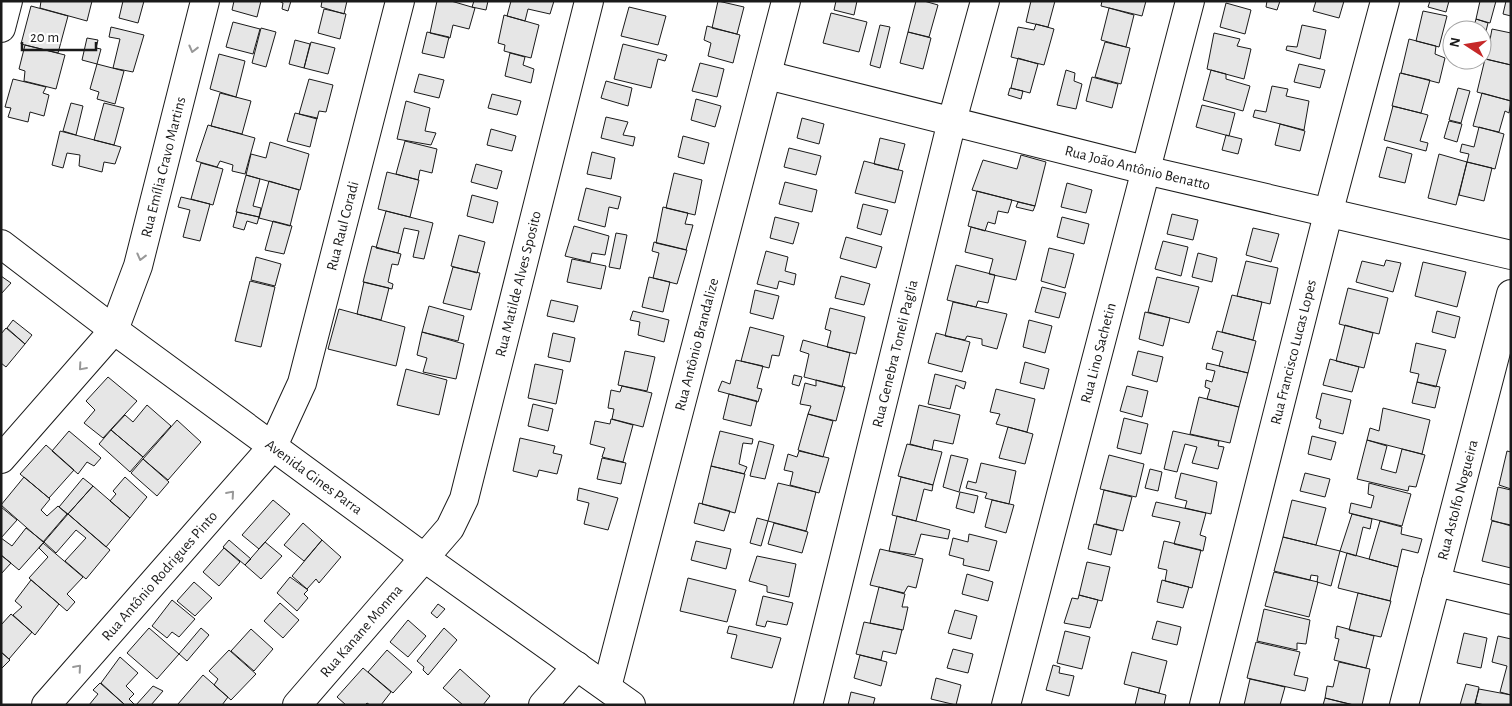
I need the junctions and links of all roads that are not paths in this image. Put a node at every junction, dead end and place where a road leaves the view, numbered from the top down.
1 (8, 1) edge
2 (205, 1) edge
3 (400, 1) edge
4 (589, 1) edge
5 (786, 1) edge
6 (985, 1) edge
7 (1190, 1) edge
8 (1385, 1) edge
9 (1, 28) edge
10 (767, 75) junction
11 (952, 121) junction
12 (1145, 170) junction
13 (1328, 214) junction
14 (1, 244) edge
15 (1511, 255) edge
16 (1511, 294) edge
17 (114, 330) junction
18 (273, 446) junction
19 (1, 459) edge
20 (426, 558) junction
21 (1436, 582) junction
22 (1511, 600) edge
23 (577, 666) junction
24 (607, 687) junction
25 (46, 705) edge
26 (297, 705) edge
27 (543, 705) edge
28 (631, 705) edge
29 (808, 705) edge
30 (1006, 705) edge
31 (1204, 705) edge
32 (1404, 705) edge

1 - 9 street
2 -> 17 street, Rua Emília Cravo Martins
3 - 18 street, Rua Raul Coradi
4 - 20 street, Rua Matilde Alves Sposito
5 - 10 street, Rua Antônio Brandalize
6 - 11 street, Rua Genebra Toneli Paglia
7 - 12 street, Rua Lino Sachetin
8 - 13 street, Rua Francisco Lucas Lopes
10 - 11 street, Rua João Antônio Benatto
10 - 24 street, Rua Antônio Brandalize
11 - 12 street, Rua João Antônio Benatto
11 - 29 street, Rua Genebra Toneli Paglia
12 - 13 street, Rua João Antônio Benatto
12 - 30 street, Rua Lino Sachetin
13 - 15 street, Rua João Antônio Benatto
13 - 31 street, Rua Francisco Lucas Lopes
14 - 17 street, Avenida Gines Parra
16 - 21 street, Rua Astolfo Nogueira
17 - 18 street, Avenida Gines Parra
17 -> 19 street
18 - 20 street, Avenida Gines Parra
25 -> 18 street, Rua Antônio Rodrigues Pinto
20 - 23 street, Avenida Gines Parra
20 - 26 street, Rua Kanane Monma
21 - 22 street
21 - 32 street, Rua Astolfo Nogueira
23 - 24 street, Avenida Gines Parra
23 - 27 street
24 - 28 street, Avenida Gines Parra

